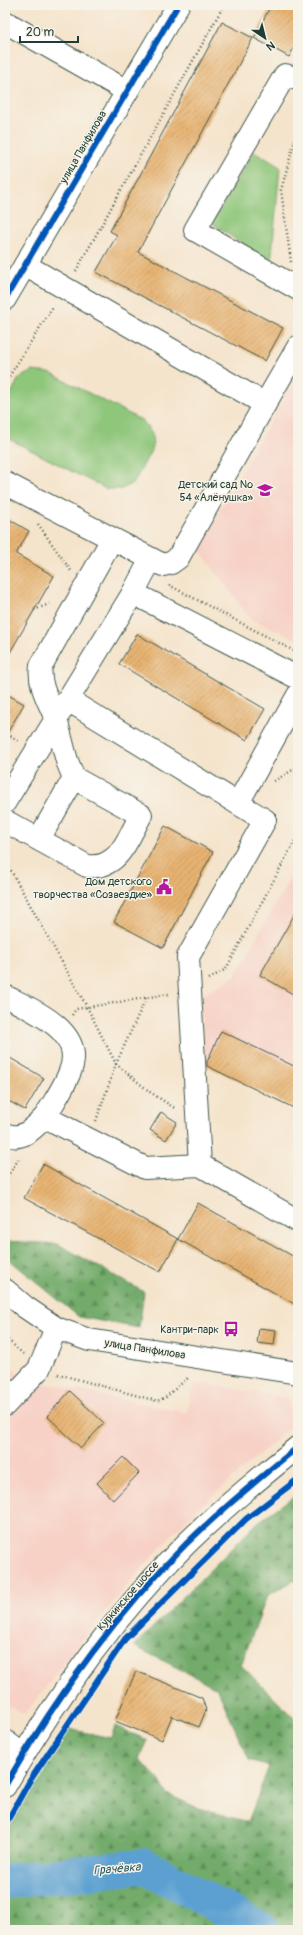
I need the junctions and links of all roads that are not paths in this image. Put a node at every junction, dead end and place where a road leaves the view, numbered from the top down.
1 (178, 5) edge
2 (5, 22) edge
3 (298, 78) edge
4 (127, 91) junction
5 (25, 265) junction
6 (296, 288) edge
7 (5, 299) edge
8 (298, 347) edge
9 (265, 404) junction
10 (5, 483) edge
11 (112, 539) junction
12 (151, 559) junction
13 (133, 593) junction
14 (298, 678) edge
15 (298, 695) edge
16 (68, 700) junction
17 (56, 719) junction
18 (74, 778) junction
19 (5, 802) edge
20 (238, 803) junction
21 (5, 821) edge
22 (38, 839) junction
23 (5, 996) edge
24 (45, 1117) junction
25 (13, 1135) edge
26 (200, 1165) junction
27 (298, 1221) edge
28 (5, 1290) edge
29 (56, 1328) junction
30 (298, 1373) edge
31 (5, 1405) edge
32 (298, 1447) edge
33 (5, 1741) edge
34 (23, 1755) junction
35 (5, 1786) edge

1 - 4 street, улица Панфилова
2 - 4 street
3 - 6 street
4 - 5 street, улица Панфилова
5 - 7 street, улица Панфилова
5 - 9 street
8 - 9 street
9 - 12 street
10 - 11 street
11 - 12 street
11 - 17 street
12 - 13 street
13 - 14 street
13 - 16 street
15 - 20 street
16 - 17 street
16 - 20 street
17 - 18 street
17 - 19 street
18 - 22 street
18 - 22 street
20 - 26 street
21 - 22 street
23 - 24 street
24 - 25 street
24 - 26 street
26 - 27 street
28 - 29 street, улица Панфилова
29 - 30 street, улица Панфилова
29 - 31 street
32 - 34 street, Куркинское шоссе
33 - 34 street
34 - 35 street, Куркинское шоссе

